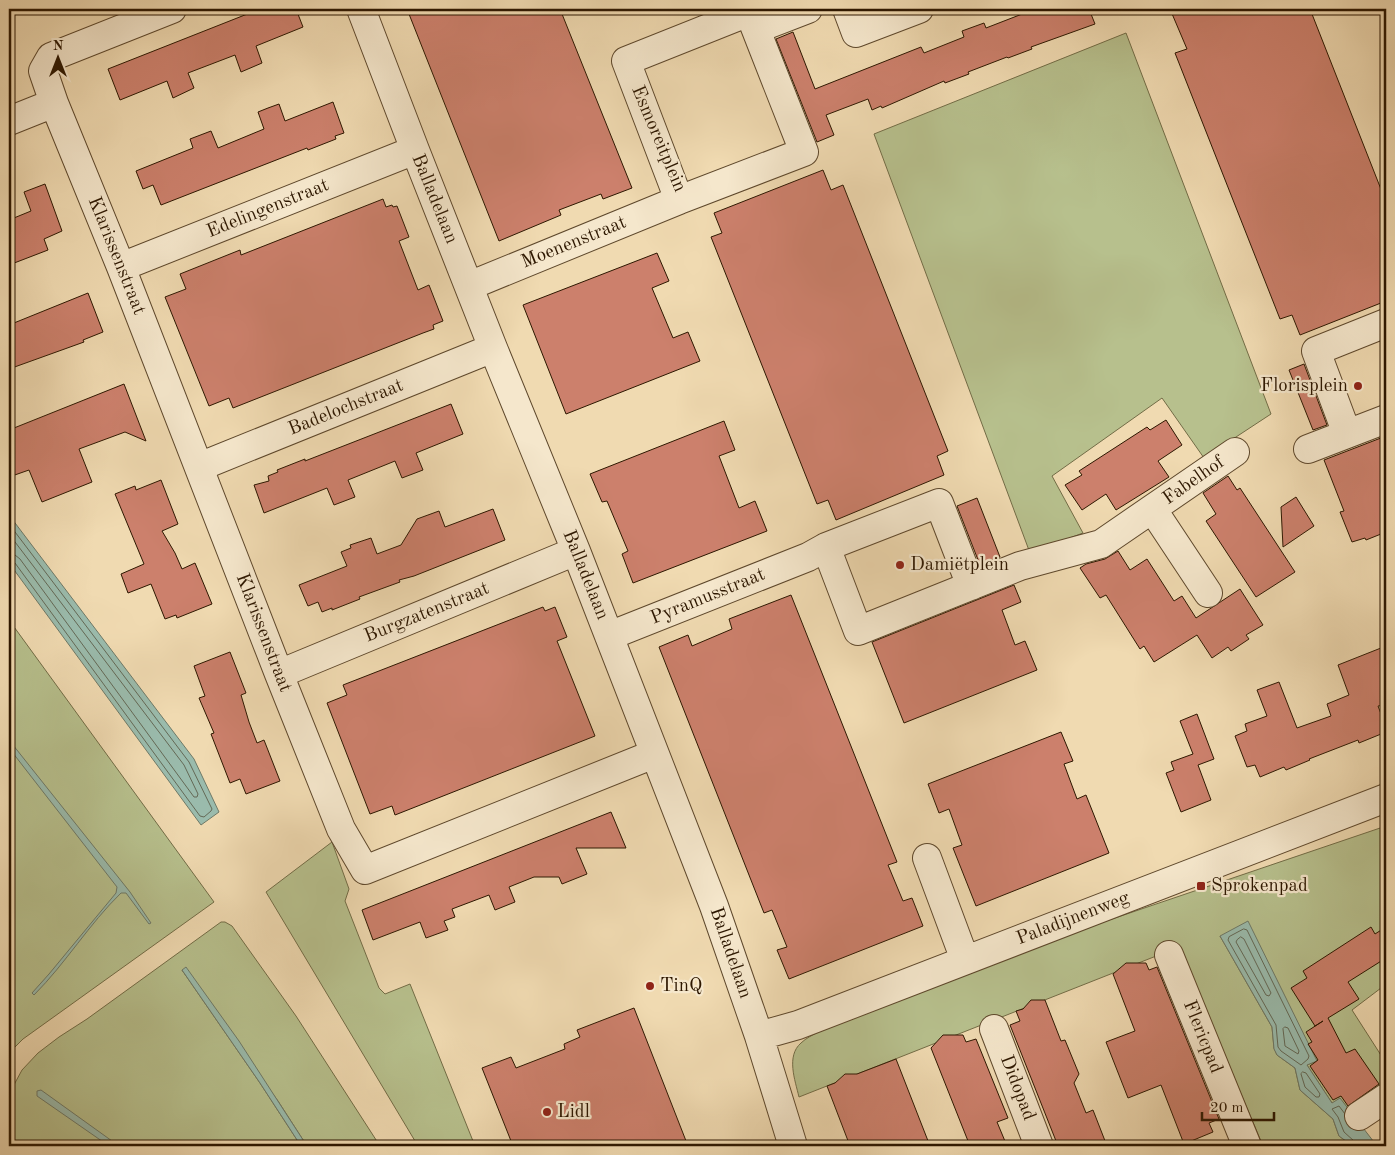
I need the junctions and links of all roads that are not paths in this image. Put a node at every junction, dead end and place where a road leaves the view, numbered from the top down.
1 (172, 9) edge
2 (361, 9) edge
3 (847, 9) edge
4 (920, 9) edge
5 (805, 10) edge
6 (756, 29) junction
7 (54, 103) junction
8 (9, 121) edge
9 (415, 150) junction
10 (679, 200) junction
11 (121, 267) junction
12 (469, 286) junction
13 (1386, 323) edge
14 (493, 348) junction
15 (1386, 419) edge
16 (1347, 434) junction
17 (1308, 449) dead end
18 (1235, 452) dead end
19 (199, 467) junction
20 (1153, 510) junction
21 (576, 551) junction
22 (817, 552) junction
23 (971, 586) junction
24 (1208, 593) dead end
25 (609, 636) junction
26 (279, 674) junction
27 (654, 754) junction
28 (1386, 798) edge
29 (927, 858) dead end
30 (1169, 955) dead end
31 (965, 960) junction
32 (994, 1029) dead end
33 (759, 1036) junction
34 (1386, 1098) edge
35 (1359, 1116) dead end
36 (793, 1146) edge
37 (1039, 1146) edge
38 (1247, 1146) edge

1 - 7 street, Klarissenstraat
2 - 9 street, Balladelaan
3 - 4 street
5 - 6 street
6 - 10 street, Esmoreitplein
6 - 10 street, Esmoreitplein
7 - 8 street
7 - 11 street, Klarissenstraat
9 - 11 street, Edelingenstraat
9 - 12 street, Balladelaan
10 - 12 street, Moenenstraat
11 - 19 street, Klarissenstraat
12 - 14 street, Balladelaan
13 - 16 street
14 - 19 street, Badelochstraat
14 - 21 street, Balladelaan
15 - 16 street
16 - 17 street
18 - 20 street, Fabelhof
19 - 26 street, Klarissenstraat
20 - 23 street, Fabelhof
20 - 24 street, Fabelhof
21 - 25 street, Balladelaan
21 - 26 street, Burgzatenstraat
22 - 23 street
22 - 23 street
22 - 25 street, Pyramusstraat
25 - 27 street, Balladelaan
26 - 27 street, Klarissenstraat
27 - 33 street, Balladelaan
28 - 31 street, Paladijnenweg
29 - 31 street
30 - 38 street, Flericpad
31 - 33 street, Paladijnenweg
32 - 37 street, Didopad
33 - 36 street, Balladelaan
34 - 35 street

